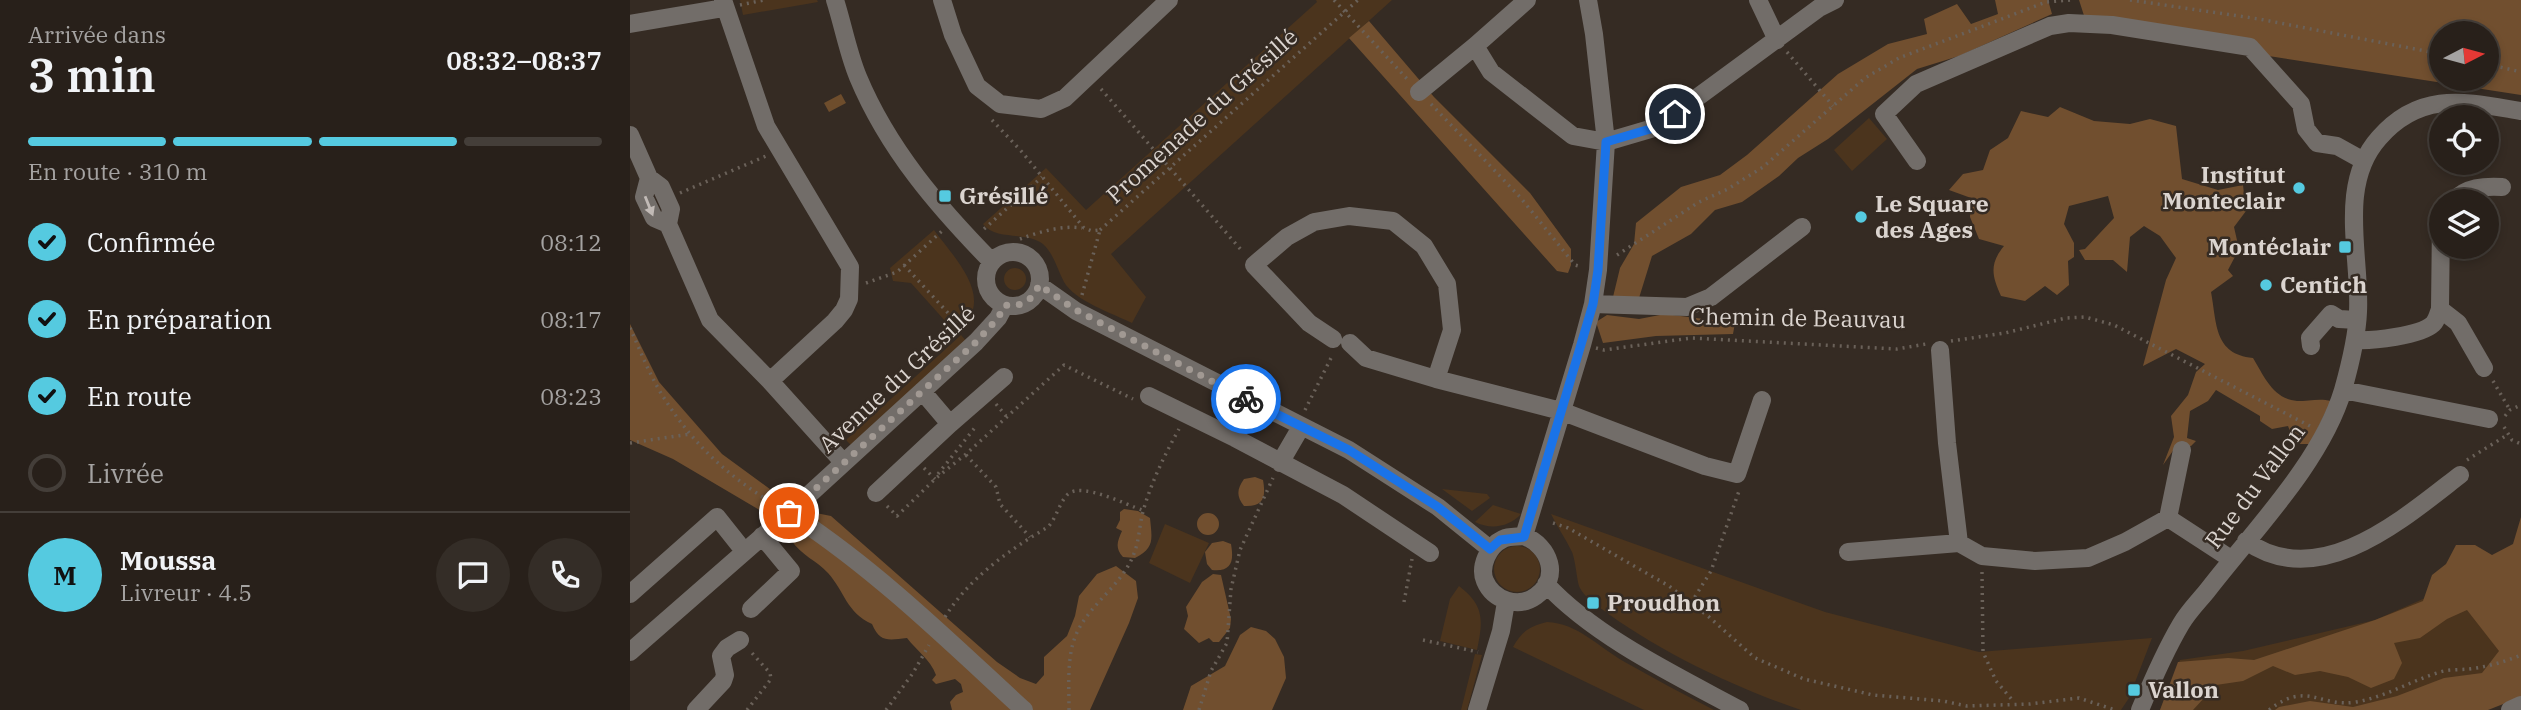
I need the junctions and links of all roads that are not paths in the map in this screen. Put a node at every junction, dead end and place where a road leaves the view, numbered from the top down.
1 (835, 0) edge
2 (942, 0) edge
3 (1169, 0) edge
4 (1527, 0) edge
5 (1588, 0) edge
6 (1758, 0) edge
7 (1835, 0) edge
8 (728, 4) edge
9 (630, 24) edge
10 (1777, 40) junction
11 (1475, 46) junction
12 (1419, 92) road end
13 (2521, 111) edge
14 (630, 135) edge
15 (1606, 142) junction
16 (1917, 161) dead end
17 (2364, 161) junction
18 (2502, 187) dead end
19 (2473, 189) edge
20 (1802, 227) dead end
21 (2441, 259) edge
22 (992, 262) junction
23 (1039, 285) junction
24 (1593, 304) junction
25 (1005, 305) junction
26 (2440, 309) junction
27 (2357, 320) junction
28 (2355, 340) junction
29 (1942, 344) road end
30 (2311, 346) dead end
31 (2484, 368) road end
32 (1004, 377) dead end
33 (1436, 379) junction
34 (770, 381) junction
35 (2343, 390) junction
36 (922, 391) junction
37 (1142, 398) road end
38 (1762, 400) dead end
39 (1561, 411) junction
40 (2497, 418) road end
41 (1303, 419) junction
42 (950, 424) junction
43 (2182, 450) dead end
44 (843, 462) junction
45 (1278, 467) junction
46 (2460, 475) road end
47 (879, 497) road end
48 (790, 514) road end
49 (2168, 518) junction
50 (762, 536) junction
51 (1524, 537) junction
52 (2246, 541) junction
53 (1959, 543) junction
54 (1490, 549) junction
55 (744, 551) junction
56 (1848, 552) dead end
57 (1422, 553) road end
58 (2231, 559) junction
59 (1546, 584) junction
60 (630, 594) edge
61 (1506, 602) junction
62 (751, 609) dead end
63 (740, 640) road end
64 (632, 646) edge
65 (2521, 705) edge
66 (696, 710) edge
67 (1024, 710) edge
68 (1477, 710) edge
69 (1741, 710) edge
70 (2140, 710) edge
71 (2510, 710) edge

1 - 22 street
2 - 3 street
4 - 11 street
5 - 15 street
6 - 10 street
7 - 10 street
8 - 9 street
8 - 34 street
10 - 15 street
11 - 12 street
11 - 15 street
13 - 17 street, Rue du Vallon
14 - 34 street
15 - 24 street
16 - 17 street
17 - 27 street, Rue du Vallon
18 - 19 street
20 - 24 street
21 - 26 street
22 - 23 street
22 - 25 street
23 - 25 street
23 - 41 street
24 - 39 street
25 - 36 street, Avenue du Grésillé
26 - 28 street
26 - 31 street
27 - 28 street, Rue du Vallon
27 - 30 street
28 - 35 street, Rue du Vallon
29 - 53 street
32 - 42 street
33 - 33 street
33 - 39 street
34 - 44 street
35 - 40 street
35 - 52 street, Rue du Vallon
36 - 42 street
36 - 44 street, Avenue du Grésillé
37 - 45 street
38 - 39 street
39 - 51 street
41 - 45 street
41 - 54 street
42 - 47 street
43 - 49 street
44 - 50 street, Avenue du Grésillé
45 - 57 street
46 - 52 street
48 - 67 street
49 - 53 street
49 - 58 street
50 - 55 street, Avenue du Grésillé
50 - 62 street
51 - 54 street
51 - 59 street
52 - 58 street, Rue du Vallon
53 - 56 street
54 - 61 street
55 - 60 street
55 - 64 street, Avenue du Grésillé
58 - 70 street, Rue du Vallon
59 - 61 street
59 - 69 street
61 - 68 street
63 - 66 street
65 - 71 street

